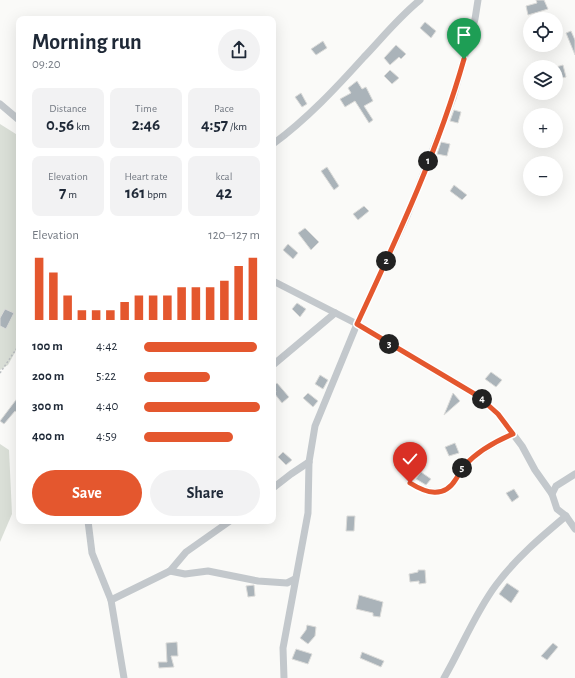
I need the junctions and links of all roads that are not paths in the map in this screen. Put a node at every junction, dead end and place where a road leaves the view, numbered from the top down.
1 (420, 0) edge
2 (478, 0) edge
3 (0, 104) edge
4 (16, 117) edge
5 (276, 142) edge
6 (276, 283) edge
7 (335, 313) junction
8 (357, 324) junction
9 (276, 362) edge
10 (513, 434) junction
11 (309, 462) junction
12 (575, 474) edge
13 (410, 483) dead end
14 (276, 486) edge
15 (552, 494) junction
16 (566, 516) junction
17 (88, 524) edge
18 (226, 524) edge
19 (575, 529) edge
20 (170, 571) junction
21 (295, 579) junction
22 (111, 600) junction
23 (124, 678) edge
24 (284, 678) edge
25 (444, 678) edge

1 - 5 street
2 - 8 street
3 - 4 street
6 - 7 street
7 - 8 street
7 - 9 street
8 - 10 street
8 - 11 street
10 - 13 street
10 - 15 street
11 - 14 street
11 - 21 street
12 - 15 street
15 - 16 street
16 - 19 street
16 - 25 street
17 - 22 street
18 - 20 street
20 - 21 street
20 - 22 street
21 - 24 street
22 - 23 street

